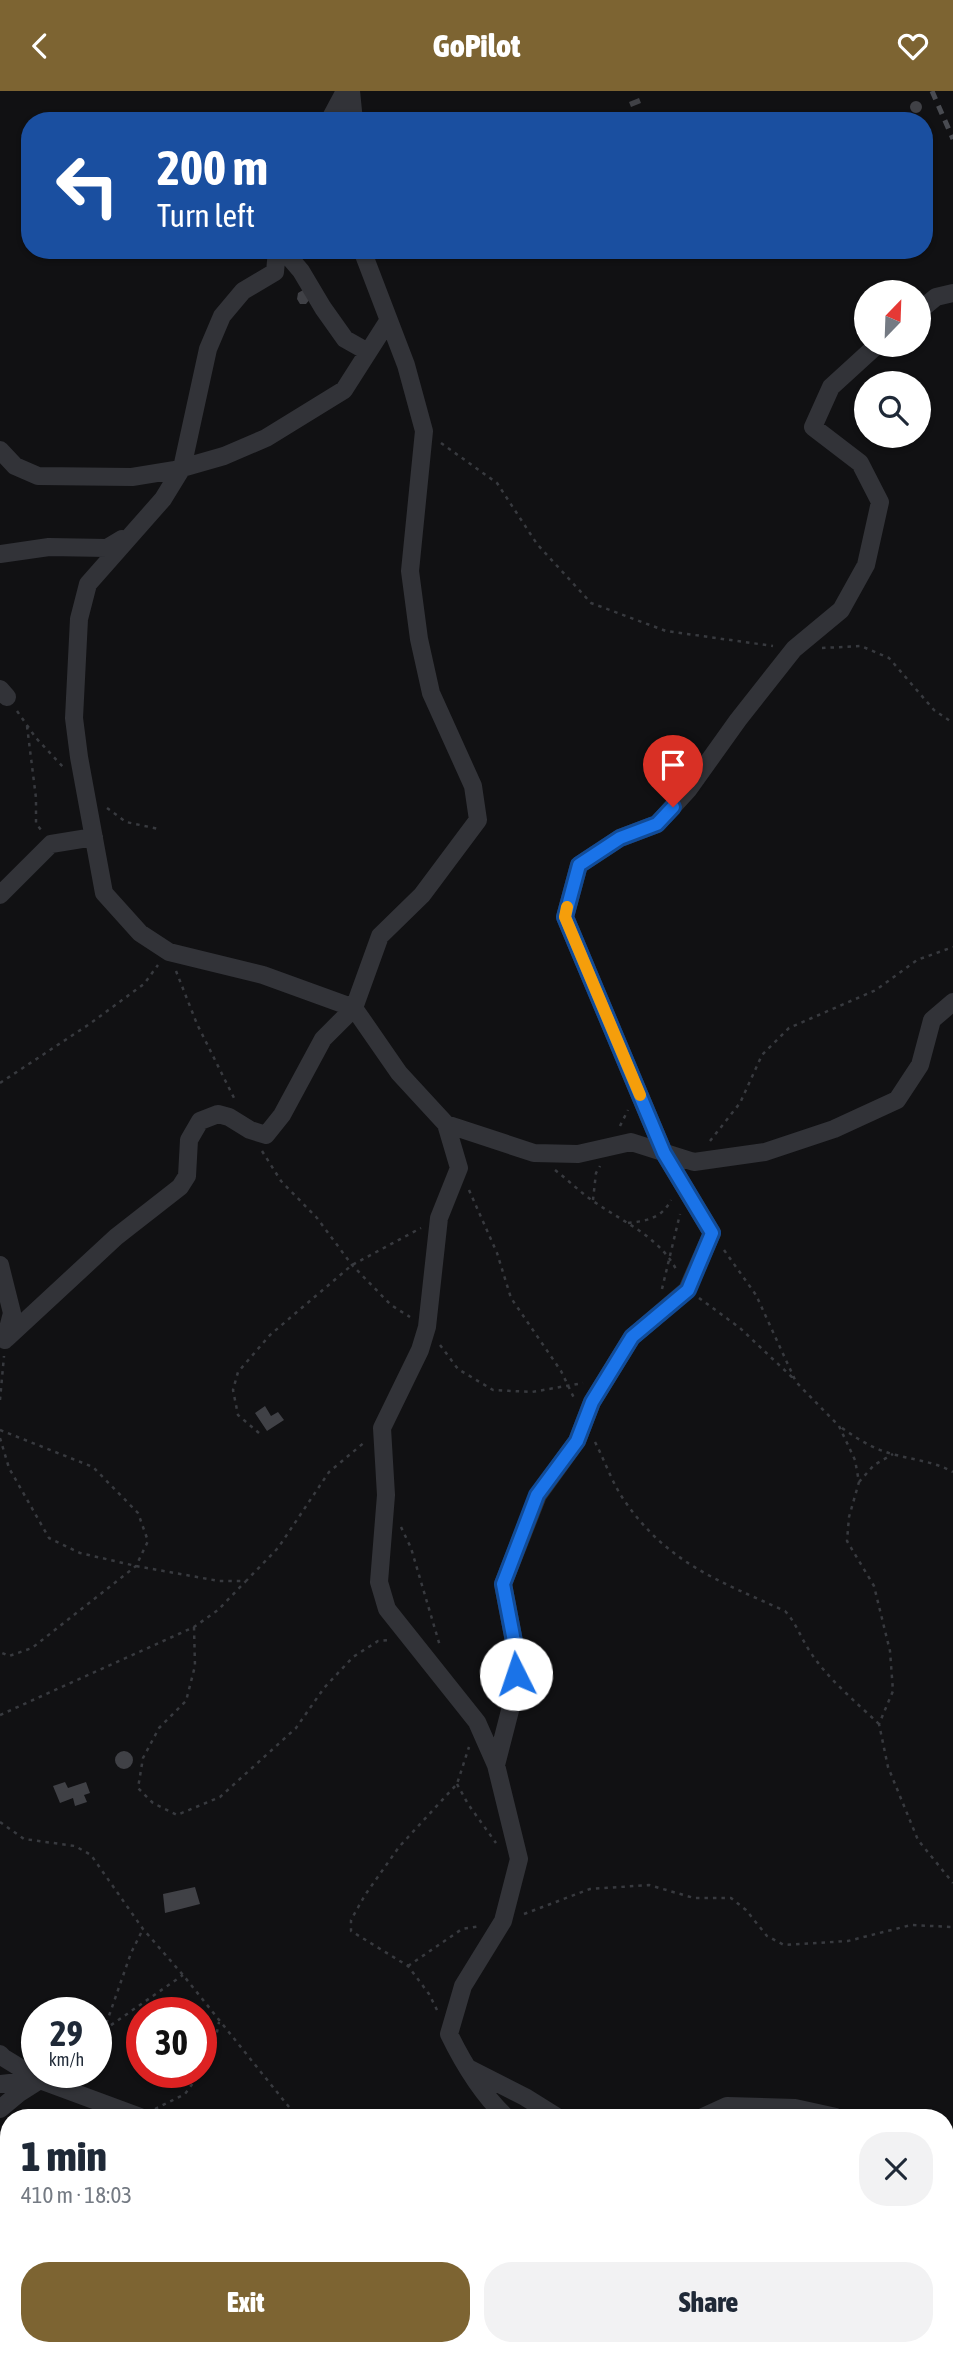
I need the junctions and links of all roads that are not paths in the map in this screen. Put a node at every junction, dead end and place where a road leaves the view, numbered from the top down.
1 (345, 91) edge
2 (351, 91) edge
3 (334, 112) edge
4 (353, 112) edge
5 (276, 259) edge
6 (291, 259) edge
7 (365, 259) edge
8 (953, 293) edge
9 (931, 301) edge
10 (388, 321) junction
11 (368, 352) junction
12 (864, 357) edge
13 (3, 456) edge
14 (182, 468) junction
15 (134, 532) junction
16 (0, 554) edge
17 (94, 837) junction
18 (0, 895) edge
19 (953, 1002) edge
20 (354, 1008) junction
21 (446, 1124) junction
22 (664, 1153) junction
23 (0, 1265) edge
24 (3, 1342) edge
25 (496, 1765) junction
26 (0, 2054) edge
27 (465, 2066) junction
28 (21, 2069) edge
29 (21, 2082) edge
30 (0, 2084) edge
31 (27, 2088) edge
32 (62, 2088) edge
33 (0, 2109) edge
34 (118, 2109) edge
35 (497, 2109) edge
36 (544, 2109) edge
37 (720, 2109) edge
38 (800, 2109) edge

1 - 3 street
2 - 4 street
5 - 14 street
6 - 11 street
7 - 10 street
8 - 9 street
10 - 11 street
10 - 20 street
11 - 14 street
12 - 22 street
13 - 14 street
14 - 15 street
15 - 16 street
15 - 17 street
17 - 18 street
17 - 20 street
19 - 22 street
20 - 21 street
20 - 24 street
21 - 22 street
21 - 25 street
22 - 25 street
23 - 24 street
25 - 27 street
26 - 28 street
27 - 35 street
27 - 36 street
29 - 30 street
31 - 33 street
32 - 34 street
37 - 38 street

